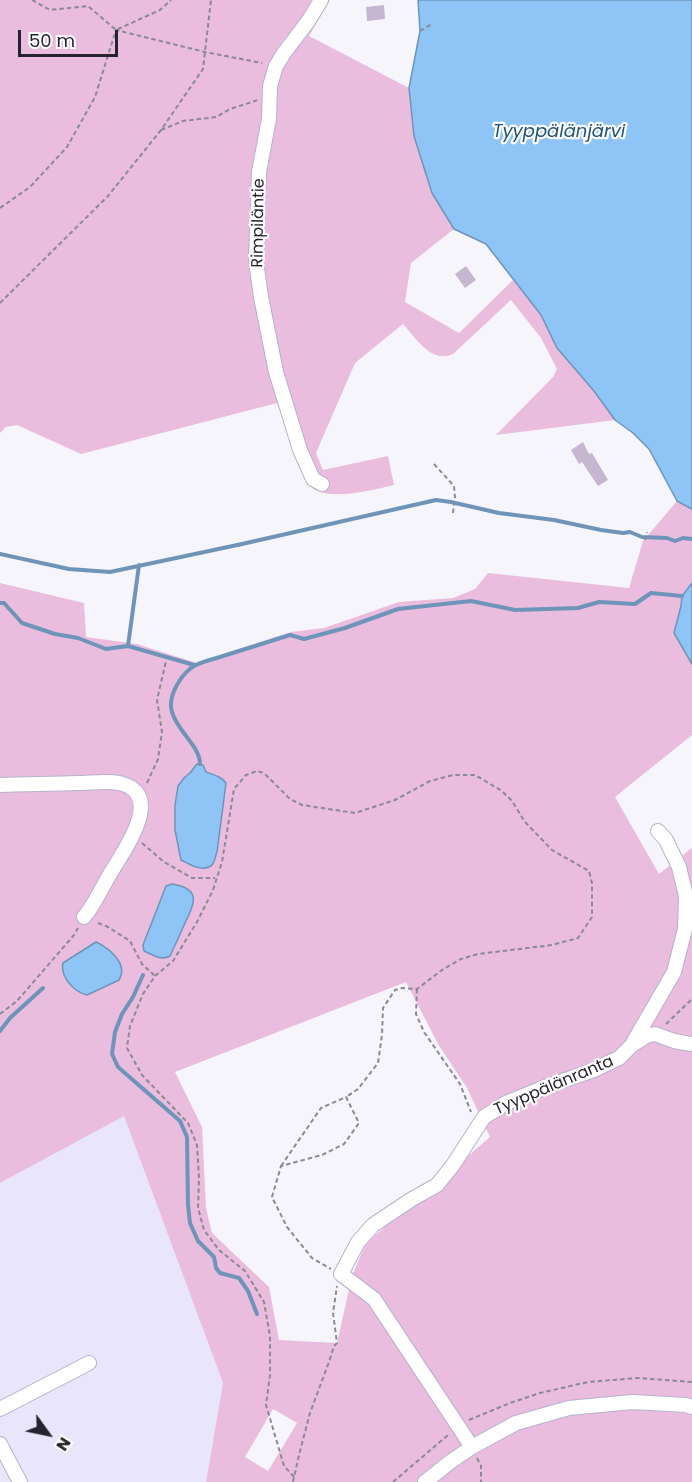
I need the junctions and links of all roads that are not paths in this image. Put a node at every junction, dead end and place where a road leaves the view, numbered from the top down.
1 (321, 0) edge
2 (322, 484) dead end
3 (0, 785) edge
4 (658, 831) dead end
5 (84, 917) road end
6 (692, 1044) edge
7 (632, 1045) junction
8 (89, 1364) dead end
9 (692, 1407) edge
10 (0, 1408) edge
11 (0, 1444) edge
12 (472, 1446) junction
13 (20, 1482) edge
14 (425, 1482) edge

1 - 2 street, Rimpiläntie
3 - 5 street
4 - 7 street
6 - 7 street, Tyyppälänranta
7 - 12 street, Tyyppälänranta
8 - 10 street
9 - 12 street
11 - 13 street
12 - 14 street

